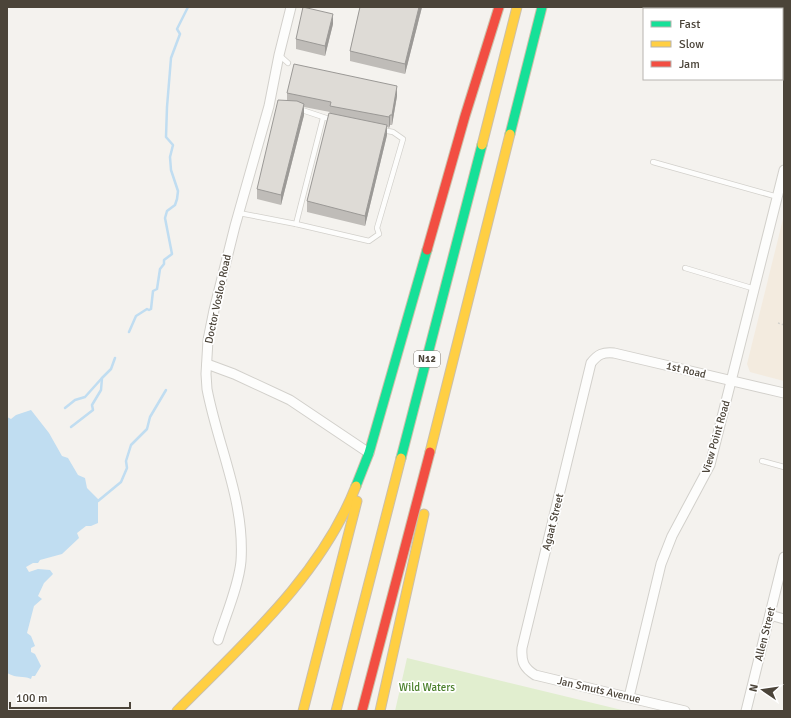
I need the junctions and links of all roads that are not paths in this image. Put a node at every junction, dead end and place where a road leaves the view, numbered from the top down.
1 (291, 7) edge
2 (499, 7) edge
3 (518, 7) edge
4 (542, 7) edge
5 (279, 55) junction
6 (288, 63) dead end
7 (291, 108) edge
8 (323, 118) junction
9 (337, 122) edge
10 (373, 129) edge
11 (653, 162) dead end
12 (784, 174) edge
13 (778, 197) junction
14 (239, 213) junction
15 (296, 224) junction
16 (685, 268) dead end
17 (755, 289) junction
18 (454, 363) junction
19 (591, 363) joint
20 (206, 364) junction
21 (733, 380) junction
22 (784, 393) edge
23 (369, 453) junction
24 (762, 461) dead end
25 (784, 467) edge
26 (784, 557) edge
27 (770, 615) junction
28 (784, 618) edge
29 (218, 640) dead end
30 (535, 675) joint
31 (629, 696) junction
32 (177, 711) edge
33 (303, 711) edge
34 (336, 711) edge
35 (362, 711) edge
36 (380, 711) edge
37 (685, 711) edge
38 (746, 711) edge

1 - 5 street, Doctor Vosloo Road
2 - 23 highway
3 - 34 highway, N12
4 - 18 highway, N12
5 - 6 lane
5 - 14 street, Doctor Vosloo Road
7 - 8 lane
8 - 9 lane
8 - 15 lane
10 - 15 lane
11 - 13 lane
12 - 13 street, View Point Road
13 - 17 street, View Point Road
14 - 15 lane
14 - 20 street, Doctor Vosloo Road
16 - 17 lane
17 - 21 street, View Point Road
18 - 35 highway, N12
18 - 36 highway
19 - 21 street, 1st Road
19 - 30 street, Agaat Street
20 - 23 street
20 - 29 street, Doctor Vosloo Road
21 - 22 street, 1st Road
21 - 31 street, View Point Road
23 - 32 highway
23 - 33 highway
24 - 25 lane
26 - 27 street, Allen Street
27 - 28 street
27 - 38 street, Allen Street
30 - 31 street, Jan Smuts Avenue
31 - 37 street, Jan Smuts Avenue

